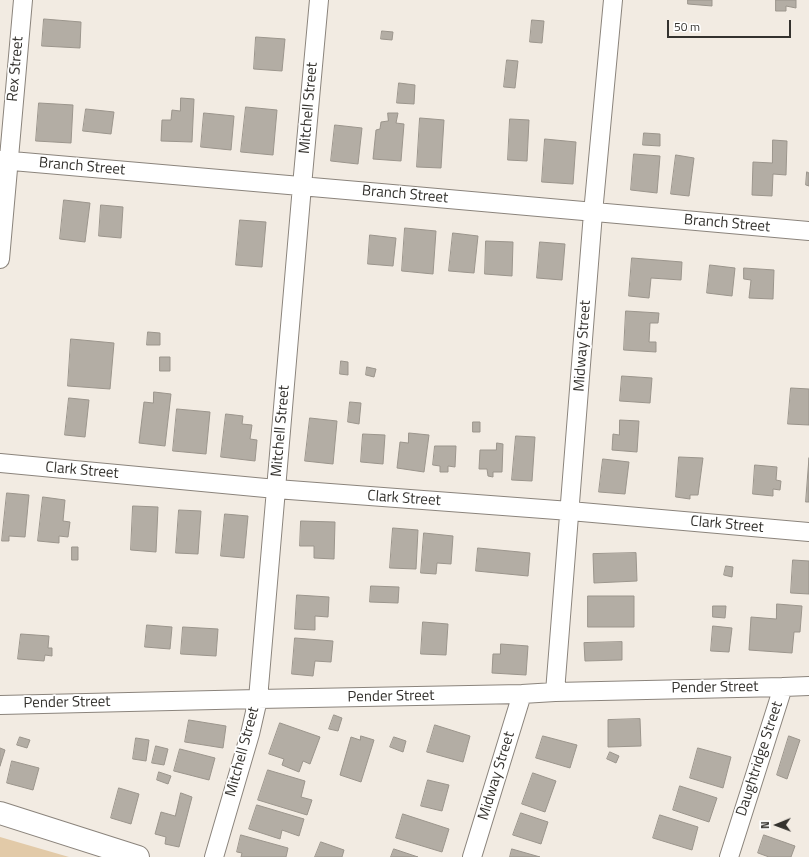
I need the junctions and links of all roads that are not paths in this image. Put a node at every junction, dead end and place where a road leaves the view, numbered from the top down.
1 (22, 0) edge
2 (319, 0) edge
3 (613, 0) edge
4 (4, 161) edge
5 (302, 186) junction
6 (593, 213) junction
7 (809, 231) edge
8 (0, 258) edge
9 (0, 463) edge
10 (276, 489) junction
11 (570, 512) junction
12 (809, 532) edge
13 (809, 686) edge
14 (783, 687) junction
15 (555, 692) junction
16 (522, 694) junction
17 (258, 699) junction
18 (0, 705) edge
19 (0, 813) edge
20 (138, 857) edge
21 (214, 857) edge
22 (472, 857) edge
23 (729, 857) edge

1 - 4 street, Rex Street
2 - 5 street, Mitchell Street
3 - 6 street, Midway Street
4 - 5 street, Branch Street
4 - 8 street, Rex Street
5 - 6 street, Branch Street
5 - 10 street, Mitchell Street
6 - 7 street, Branch Street
6 - 11 street, Midway Street
9 - 10 street, Clark Street
10 - 11 street, Clark Street
10 - 17 street, Mitchell Street
11 - 12 street, Clark Street
11 - 15 street, Midway Street
13 - 14 street, Daughtridge Street
14 - 15 street, Pender Street
14 - 23 street, Daughtridge Street
15 - 16 street, Pender Street
16 - 17 street, Pender Street
16 - 22 street, Midway Street
17 - 18 street, Pender Street
17 - 21 street, Mitchell Street
19 - 20 street

